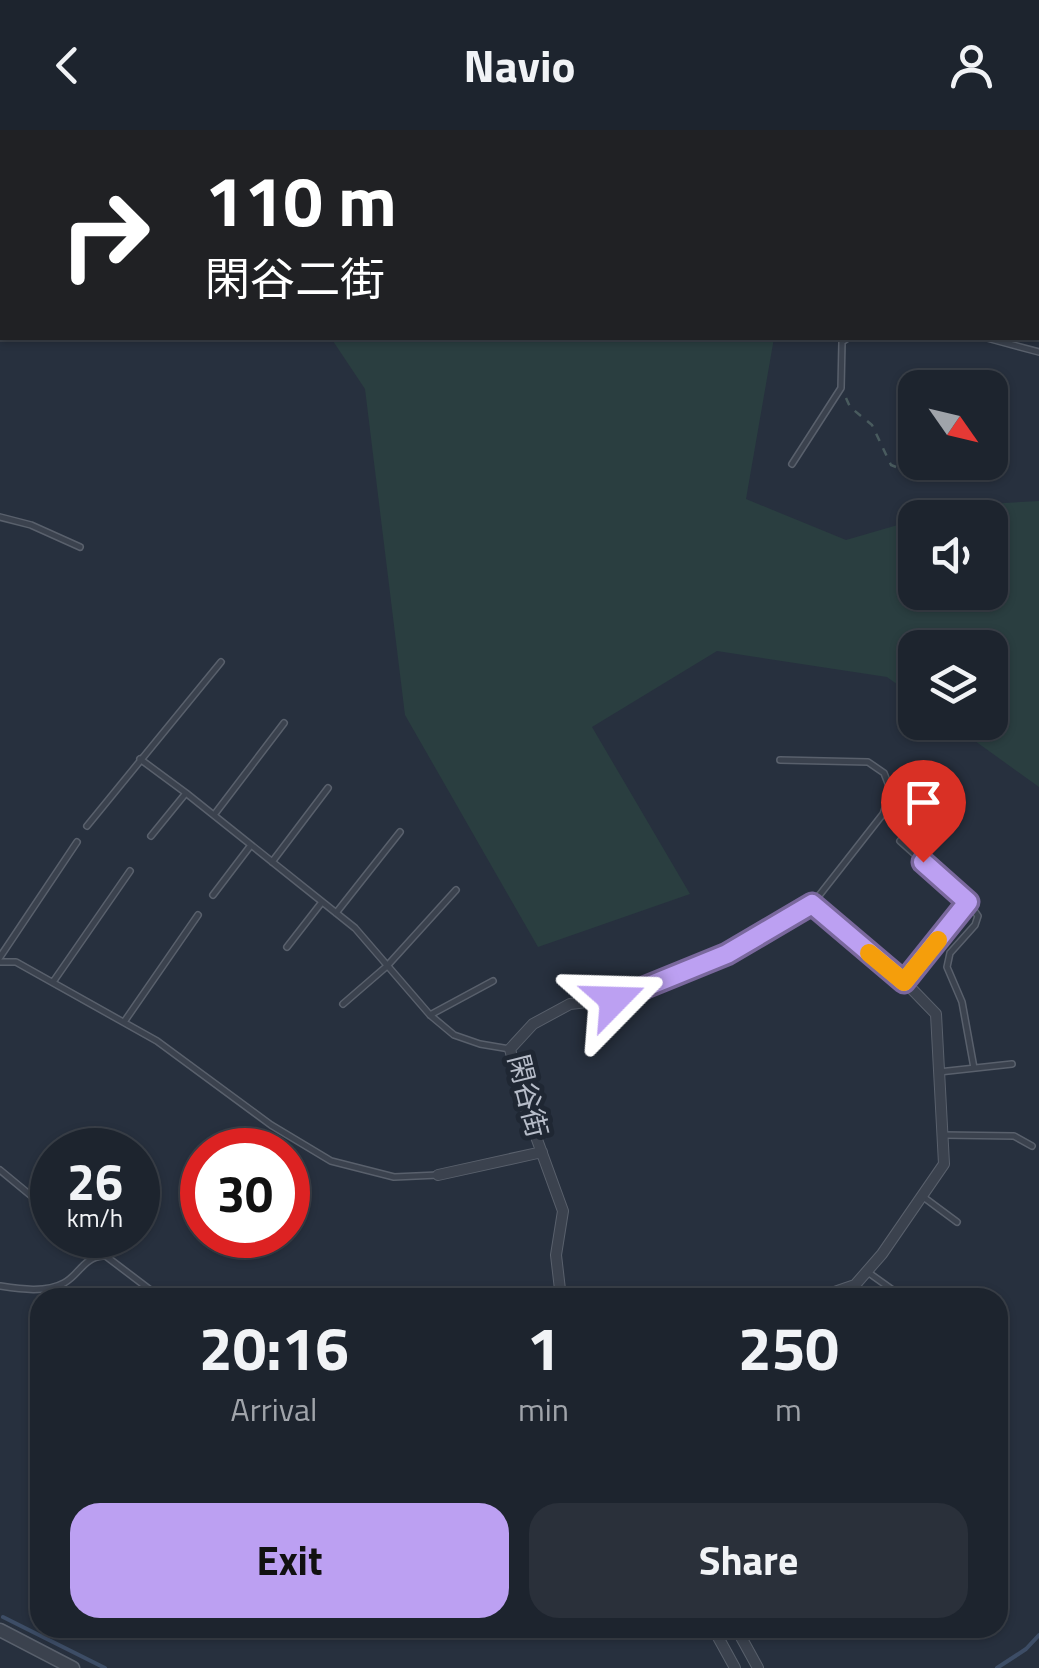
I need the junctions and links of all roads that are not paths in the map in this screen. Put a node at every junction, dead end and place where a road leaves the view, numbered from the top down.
1 (845, 340) edge
2 (994, 340) edge
3 (1039, 352) edge
4 (792, 464) dead end
5 (0, 517) edge
6 (80, 546) dead end
7 (221, 662) dead end
8 (284, 723) dead end
9 (140, 760) junction
10 (780, 760) dead end
11 (328, 788) dead end
12 (186, 793) junction
13 (931, 805) dead end
14 (214, 815) junction
15 (87, 826) dead end
16 (400, 832) dead end
17 (151, 836) dead end
18 (77, 842) dead end
19 (251, 846) junction
20 (272, 862) junction
21 (130, 870) dead end
22 (456, 890) dead end
23 (214, 896) dead end
24 (322, 902) junction
25 (968, 902) junction
26 (812, 904) junction
27 (336, 913) junction
28 (198, 915) dead end
29 (286, 947) dead end
30 (0, 959) edge
31 (388, 966) junction
32 (493, 981) dead end
33 (53, 982) junction
34 (904, 982) junction
35 (343, 1004) dead end
36 (430, 1015) junction
37 (124, 1022) junction
38 (510, 1049) junction
39 (1012, 1064) dead end
40 (974, 1068) junction
41 (940, 1072) junction
42 (943, 1136) junction
43 (1032, 1146) dead end
44 (542, 1152) junction
45 (0, 1170) edge
46 (438, 1174) joint
47 (30, 1195) edge
48 (922, 1196) junction
49 (958, 1222) dead end
50 (91, 1258) edge
51 (106, 1258) edge
52 (867, 1272) junction
53 (0, 1276) edge
54 (0, 1286) edge
55 (9, 1288) junction
56 (48, 1288) edge
57 (147, 1288) edge
58 (560, 1288) edge
59 (846, 1288) edge
60 (890, 1288) edge
61 (30, 1289) edge
62 (0, 1630) edge
63 (718, 1638) edge
64 (742, 1638) edge
65 (73, 1668) edge
66 (735, 1668) edge
67 (758, 1668) edge

1 - 4 lane
2 - 3 lane
5 - 6 lane
7 - 9 lane
8 - 14 lane
9 - 12 lane
9 - 15 lane
10 - 26 lane
11 - 20 lane
12 - 14 lane
12 - 17 lane
13 - 25 lane
14 - 19 lane
16 - 27 lane
18 - 30 lane
19 - 20 lane
19 - 23 lane
20 - 24 lane
21 - 33 lane
22 - 31 lane
24 - 27 lane
24 - 29 lane
25 - 34 lane
25 - 40 lane
26 - 34 street
26 - 38 street, 閑谷街
27 - 31 lane
28 - 37 lane
30 - 33 lane
31 - 35 lane
31 - 36 lane
32 - 36 lane
33 - 37 lane
34 - 41 street
36 - 38 lane
37 - 46 lane
38 - 44 street, 閑谷街
39 - 40 lane
40 - 41 lane
41 - 42 street
42 - 43 lane
42 - 48 street
44 - 46 street
44 - 58 street, 閑谷街
45 - 47 lane
48 - 49 lane
48 - 52 street
50 - 56 lane
51 - 57 lane
52 - 59 street
52 - 60 lane
53 - 55 lane
54 - 55 lane
55 - 61 lane
62 - 65 street
63 - 66 street
64 - 67 street

